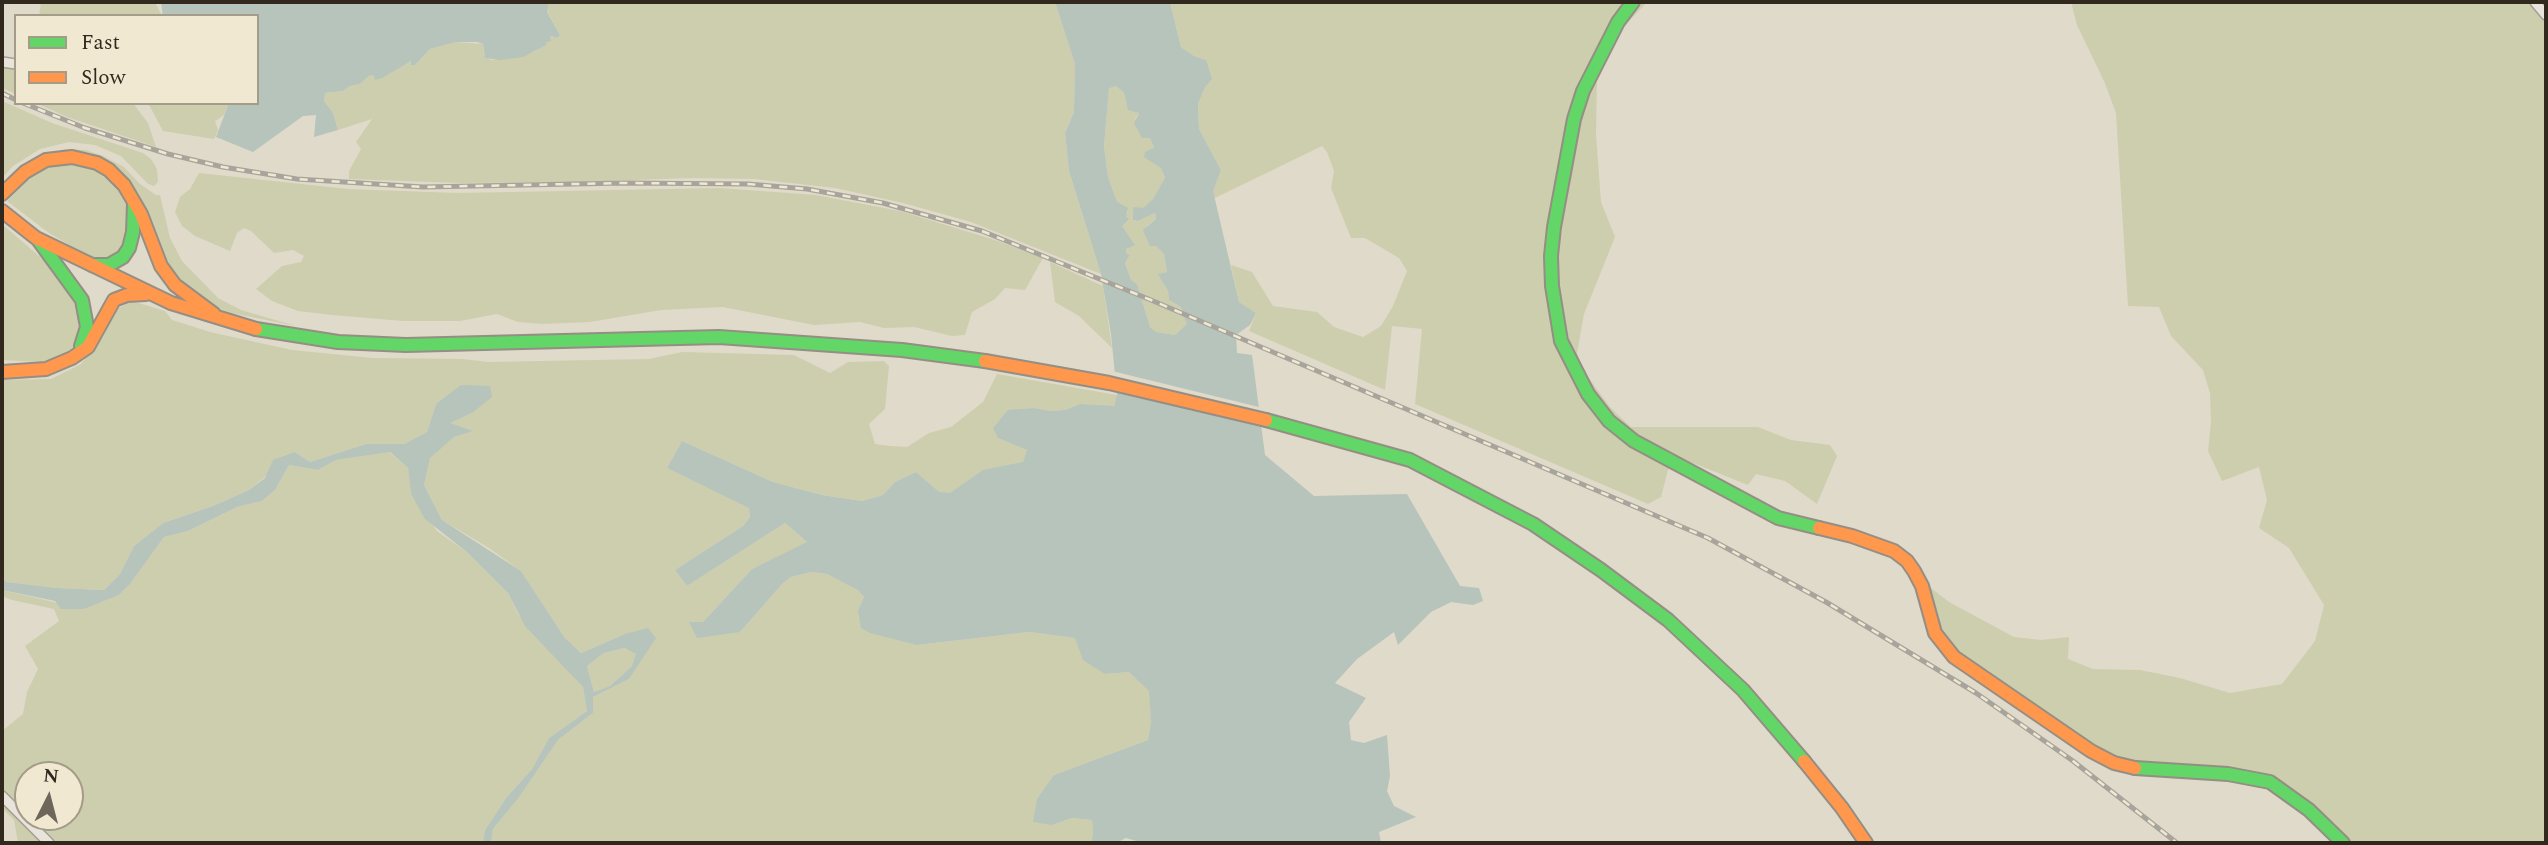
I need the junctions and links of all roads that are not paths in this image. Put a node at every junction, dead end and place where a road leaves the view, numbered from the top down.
1 (1633, 2) edge
2 (2535, 2) edge
3 (2546, 15) edge
4 (2, 194) edge
5 (134, 202) junction
6 (5, 213) edge
7 (36, 238) junction
8 (88, 265) junction
9 (150, 294) junction
10 (223, 320) junction
11 (78, 354) junction
12 (2, 366) edge
13 (33, 371) junction
14 (2, 372) edge
15 (2, 796) edge
16 (49, 843) edge
17 (1866, 843) edge
18 (2343, 843) edge

1 - 18 street
2 - 3 street
4 - 5 street
5 - 8 street
5 - 10 street
6 - 7 street
7 - 8 street
7 - 11 street
8 - 9 street
9 - 10 street
9 - 11 street
10 - 17 street
11 - 13 street
12 - 13 street
13 - 14 street
15 - 16 street

